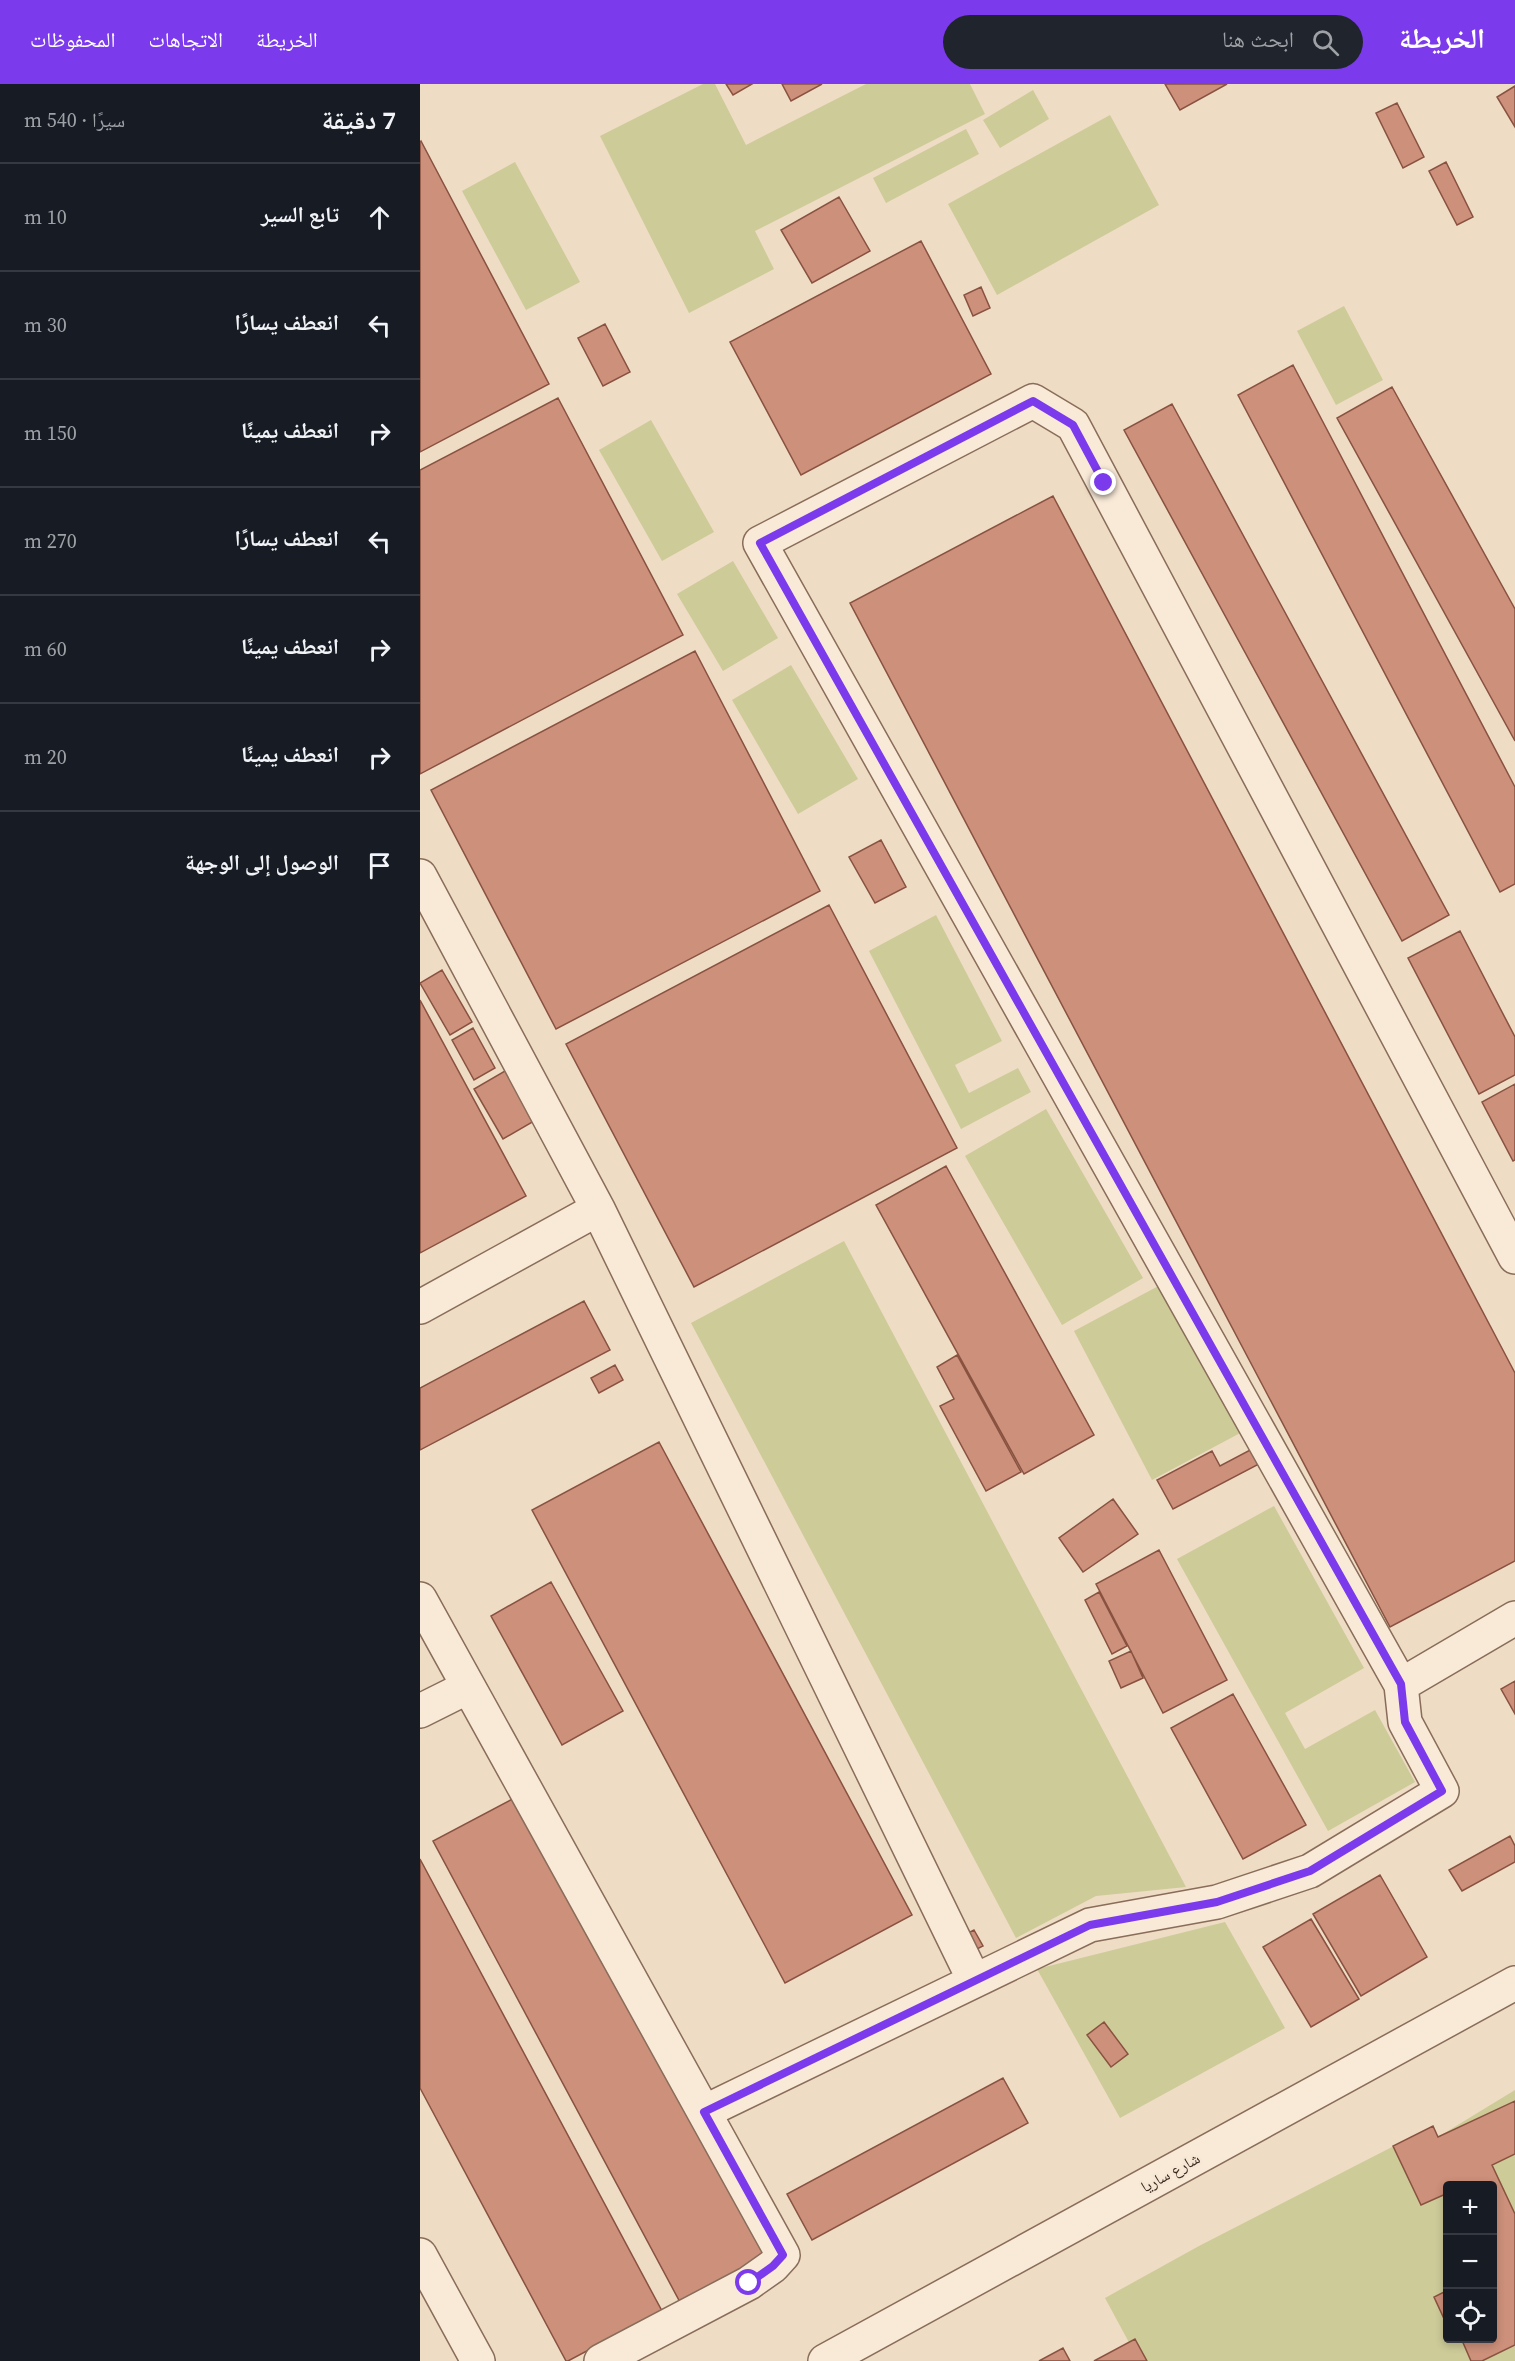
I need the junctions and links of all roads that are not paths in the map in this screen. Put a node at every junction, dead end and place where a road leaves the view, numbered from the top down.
1 (420, 876) edge
2 (598, 1209) junction
3 (1515, 1257) edge
4 (420, 1307) edge
5 (420, 1599) edge
6 (1515, 1618) edge
7 (1401, 1684) junction
8 (468, 1687) junction
9 (420, 1711) edge
10 (974, 1980) junction
11 (1515, 1983) edge
12 (704, 2112) junction
13 (420, 2255) edge
14 (478, 2361) edge
15 (601, 2361) edge
16 (825, 2361) edge

1 - 2 street
2 - 4 street
2 - 10 street
3 - 7 street
5 - 8 street
6 - 7 street
7 - 10 street
8 - 9 street
8 - 12 street
10 - 12 street
11 - 16 street, شارع ساريا
12 - 15 street
13 - 14 street

